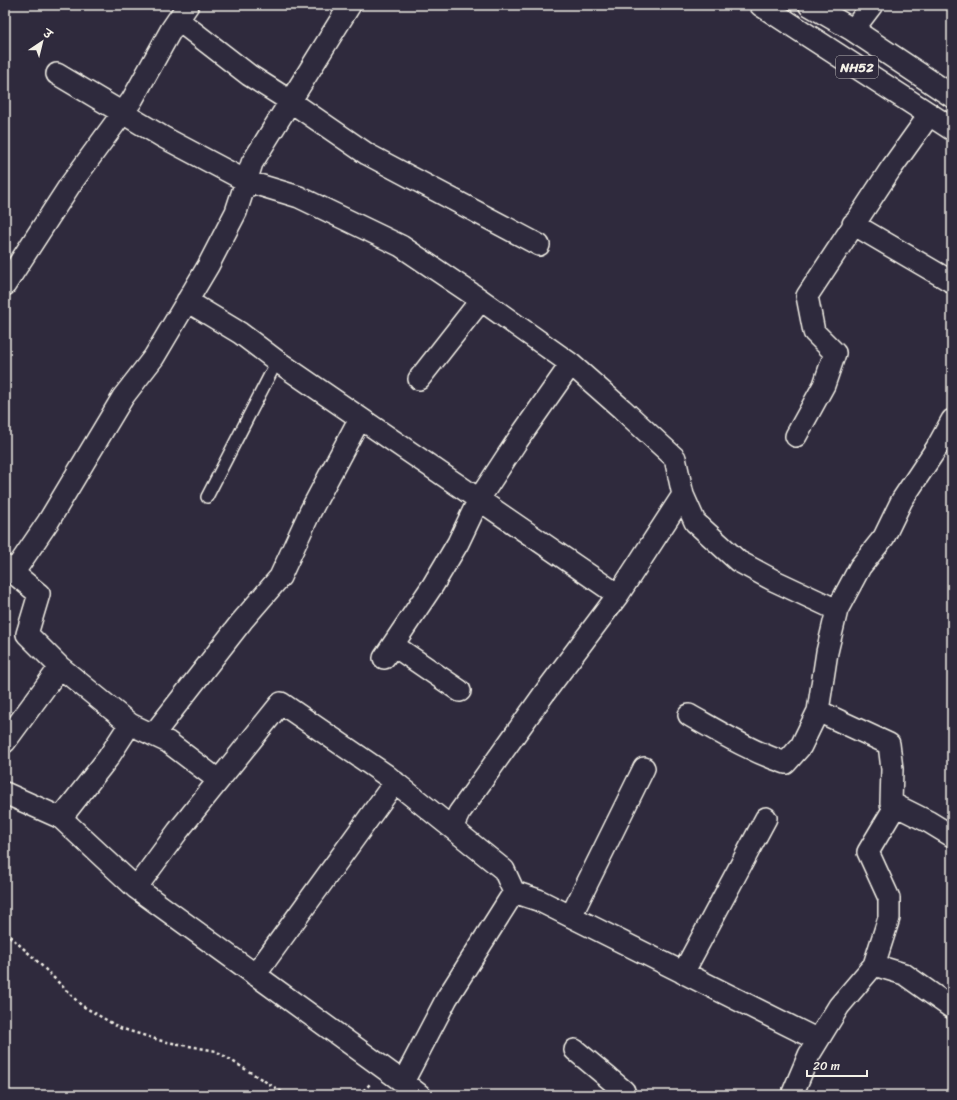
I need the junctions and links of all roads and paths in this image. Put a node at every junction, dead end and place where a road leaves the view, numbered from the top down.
1 (350, 5) edge
2 (761, 5) edge
3 (810, 5) edge
4 (872, 5) edge
5 (183, 13) edge
6 (853, 30) junction
7 (57, 74) dead end
8 (952, 96) edge
9 (290, 101) junction
10 (122, 113) junction
11 (930, 114) junction
12 (952, 129) edge
13 (246, 182) junction
14 (853, 224) junction
15 (539, 245) dead end
16 (952, 282) edge
17 (5, 284) edge
18 (481, 300) junction
19 (187, 301) junction
20 (277, 361) junction
21 (571, 364) junction
22 (419, 379) dead end
23 (360, 418) junction
24 (952, 420) edge
25 (796, 436) dead end
26 (683, 496) junction
27 (207, 497) dead end
28 (479, 499) junction
29 (10, 569) edge
30 (618, 594) junction
31 (837, 610) junction
32 (60, 667) junction
33 (460, 691) dead end
34 (818, 711) junction
35 (690, 716) dead end
36 (130, 724) junction
37 (154, 735) junction
38 (5, 742) edge
39 (644, 768) dead end
40 (218, 780) junction
41 (395, 782) junction
42 (5, 793) edge
43 (896, 805) junction
44 (61, 818) junction
45 (766, 818) dead end
46 (452, 828) junction
47 (952, 836) edge
48 (136, 888) junction
49 (514, 892) junction
50 (571, 916) junction
51 (5, 932) edge
52 (874, 965) junction
53 (684, 972) junction
54 (255, 975) junction
55 (952, 1008) edge
56 (818, 1040) junction
57 (575, 1050) dead end
58 (403, 1082) junction
59 (287, 1095) edge
60 (420, 1095) edge
61 (625, 1095) edge
62 (792, 1095) edge

1 - 9 street
2 - 11 highway, NH52
3 - 6 highway, NH52
4 - 6 street
5 - 9 street
5 - 10 street
6 - 8 highway, NH52
7 - 10 street
9 - 13 street
9 - 15 street
10 - 13 street
10 - 17 street
11 - 12 highway, NH52
11 - 14 street
13 - 18 street
13 - 19 street
14 - 16 street
14 - 25 street
18 - 21 street
18 - 22 street
19 - 20 street
19 - 29 street
20 - 23 street
20 - 27 lane
21 - 26 street
21 - 28 street
23 - 28 street
23 - 37 street
24 - 31 street
26 - 30 street
26 - 31 street
28 - 30 street
28 - 33 street
29 - 32 street
30 - 46 street
31 - 34 street
32 - 36 street
32 - 38 street
34 - 35 street
34 - 43 street
36 - 37 street
36 - 44 street
37 - 40 street
39 - 50 street
40 - 41 street
40 - 48 street
41 - 46 street
41 - 54 street
42 - 44 street
43 - 47 street
43 - 52 street
44 - 48 street
45 - 53 street
46 - 49 street
48 - 54 street
49 - 50 street
49 - 58 street
50 - 53 street
51 - 59 path
52 - 55 street
52 - 56 street
53 - 56 street
54 - 58 street
56 - 62 street
57 - 61 street
58 - 60 street

